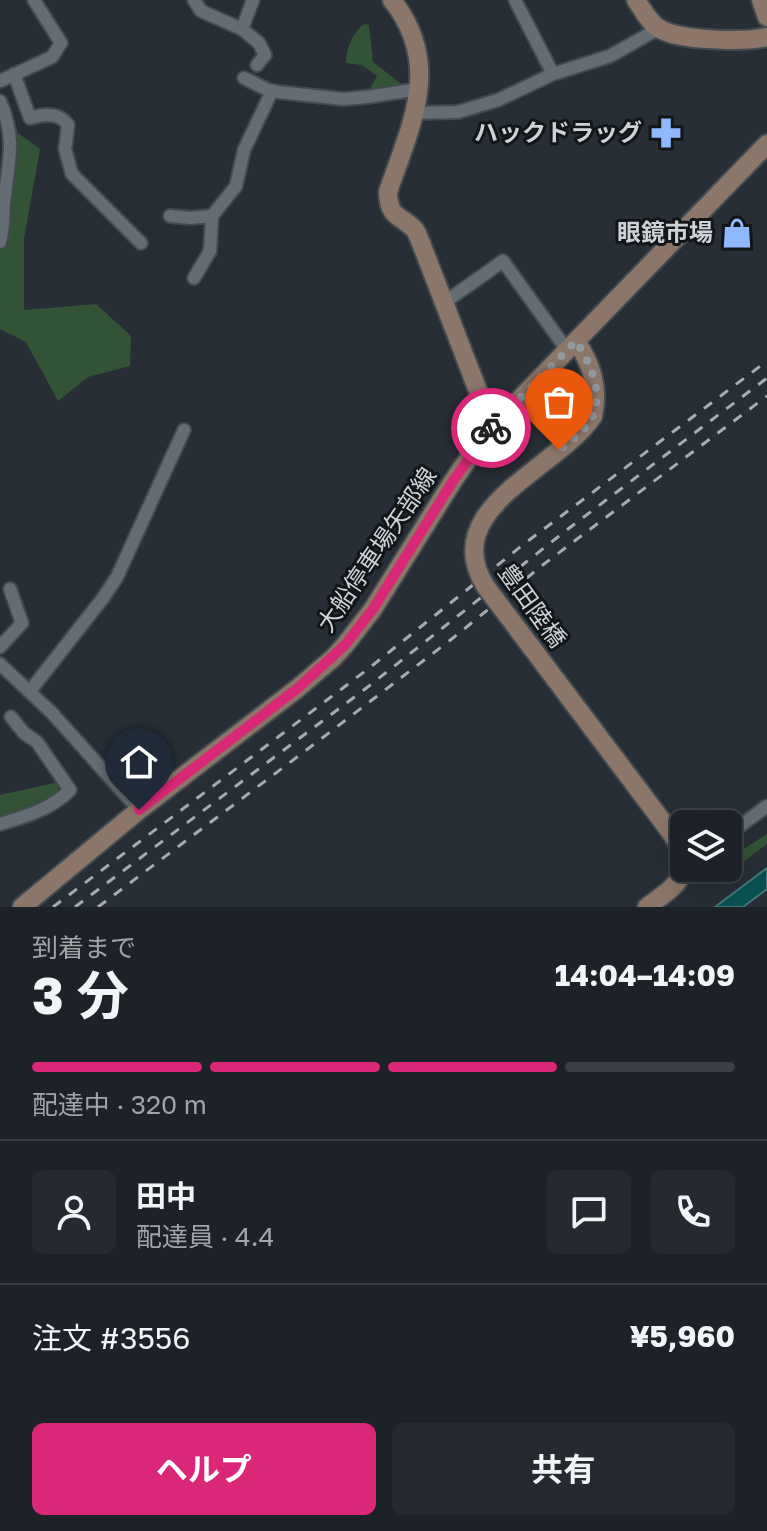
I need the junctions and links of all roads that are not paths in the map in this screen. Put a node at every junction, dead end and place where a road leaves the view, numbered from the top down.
1 (34, 0) edge
2 (194, 0) edge
3 (253, 0) edge
4 (392, 0) edge
5 (515, 0) edge
6 (636, 0) edge
7 (761, 0) edge
8 (767, 17) edge
9 (242, 29) junction
10 (658, 29) junction
11 (767, 37) edge
12 (257, 65) dead end
13 (14, 74) junction
14 (553, 74) junction
15 (244, 78) dead end
16 (0, 81) edge
17 (419, 89) junction
18 (272, 91) junction
19 (0, 101) edge
20 (414, 113) junction
21 (767, 144) edge
22 (170, 216) dead end
23 (212, 216) junction
24 (0, 242) edge
25 (141, 243) dead end
26 (194, 278) dead end
27 (445, 302) junction
28 (572, 345) junction
29 (492, 427) junction
30 (184, 430) dead end
31 (10, 589) dead end
32 (0, 647) edge
33 (0, 664) edge
34 (30, 691) junction
35 (11, 717) dead end
36 (767, 806) edge
37 (139, 810) junction
38 (0, 824) edge
39 (742, 825) edge
40 (670, 831) edge
41 (678, 882) edge
42 (22, 907) edge
43 (647, 907) edge

1 - 13 street
2 - 9 street
3 - 9 street
4 - 17 street
5 - 14 street
6 - 10 street
7 - 8 street
9 - 12 street
10 - 11 street
10 - 14 street
13 - 16 street
13 - 25 street
14 - 20 street
15 - 18 street
17 - 18 street
17 - 20 street
18 - 23 street
19 - 24 street
20 - 27 street
21 - 28 street, 大船停車場矢部線
22 - 23 street
23 - 26 street
27 - 28 street
27 - 29 street
28 - 29 street, 大船停車場矢部線
28 - 40 street, 豊田陸橋, bridge
29 - 37 street, 大船停車場矢部線
30 - 34 street
31 - 32 street
33 - 34 street
34 - 37 street
35 - 38 street
36 - 39 street
37 - 42 street, 大船停車場矢部線
41 - 43 street

